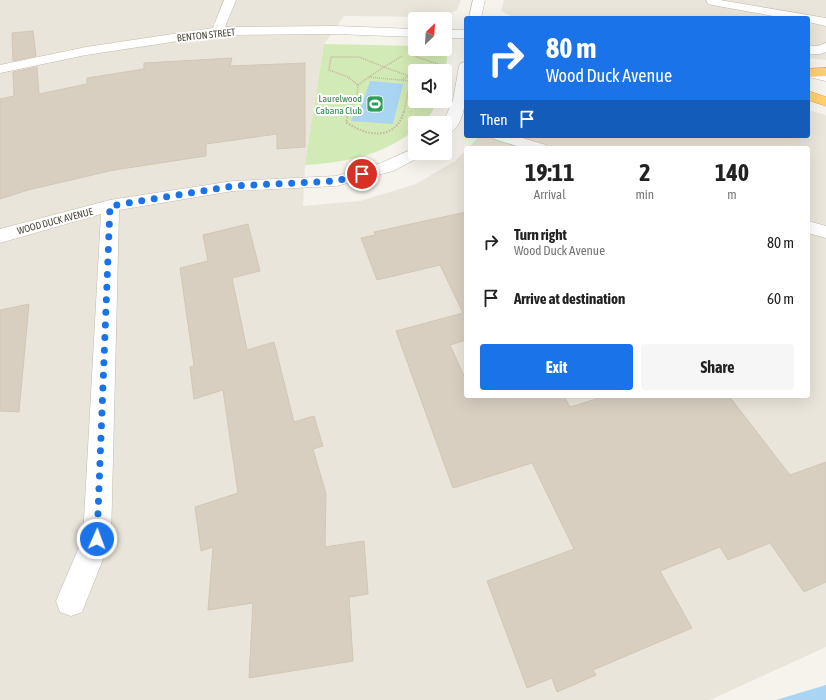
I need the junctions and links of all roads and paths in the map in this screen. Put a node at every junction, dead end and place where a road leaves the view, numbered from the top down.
1 (230, 0) edge
2 (479, 0) edge
3 (711, 5) edge
4 (475, 16) edge
5 (792, 16) edge
6 (810, 19) edge
7 (826, 22) edge
8 (218, 31) junction
9 (408, 32) edge
10 (452, 34) edge
11 (464, 34) edge
12 (826, 47) edge
13 (810, 50) edge
14 (405, 53) dead end
15 (415, 56) edge
16 (438, 64) edge
17 (384, 67) junction
18 (0, 70) edge
19 (826, 72) edge
20 (810, 73) edge
21 (810, 73) edge
22 (464, 76) edge
23 (369, 77) junction
24 (826, 77) edge
25 (401, 80) junction
26 (358, 85) junction
27 (810, 95) edge
28 (810, 96) edge
29 (826, 98) edge
30 (826, 102) edge
31 (455, 126) edge
32 (506, 138) edge
33 (533, 146) edge
34 (408, 157) edge
35 (110, 206) junction
36 (810, 228) edge
37 (826, 232) edge
38 (0, 236) edge
39 (70, 600) dead end

1 - 8 street
2 - 4 street
3 - 5 street
6 - 7 street
8 - 9 street, BENTON STREET
8 - 18 street, BENTON STREET
10 - 11 street
12 - 13 street
14 - 17 path
15 - 16 path
17 - 23 path
17 - 25 path
17 - 26 path
19 - 20 highway
21 - 24 street
22 - 31 street
23 - 25 path
23 - 26 path
25 - 26 path
27 - 29 street
28 - 30 highway
32 - 33 street
34 - 35 street, WOOD DUCK AVENUE
35 - 38 street, WOOD DUCK AVENUE
35 - 39 street
36 - 37 street

